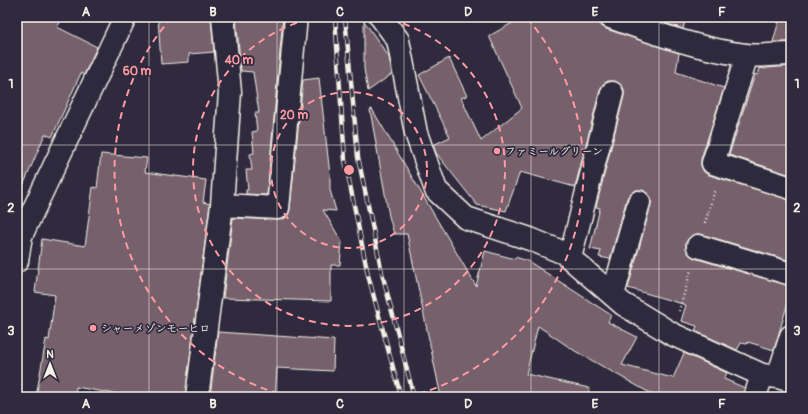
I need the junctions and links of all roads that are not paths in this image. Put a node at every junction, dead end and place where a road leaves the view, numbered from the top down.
1 (125, 17) edge
2 (223, 17) edge
3 (296, 17) edge
4 (380, 17) edge
5 (610, 17) edge
6 (791, 54) edge
7 (747, 55) junction
8 (612, 93) dead end
9 (791, 188) edge
10 (639, 202) dead end
11 (222, 205) junction
12 (18, 236) edge
13 (698, 246) dead end
14 (570, 258) junction
15 (17, 261) edge
16 (791, 274) edge
17 (613, 295) junction
18 (791, 336) edge
19 (777, 378) edge
20 (197, 397) edge
21 (755, 397) edge

1 - 12 street
2 - 11 street
3 - 11 street
4 - 14 street
5 - 7 street
6 - 7 street
7 - 9 street
8 - 14 street
10 - 17 street
11 - 20 street
12 - 15 street
13 - 16 street
14 - 17 street
17 - 19 street
18 - 19 street
19 - 21 street

